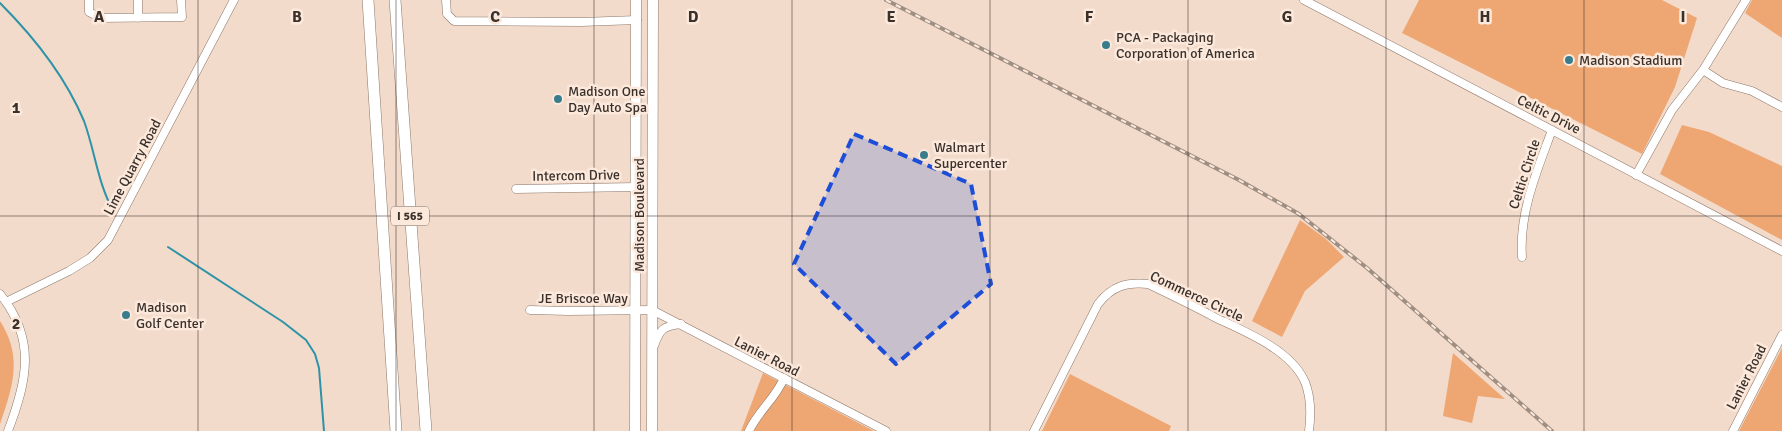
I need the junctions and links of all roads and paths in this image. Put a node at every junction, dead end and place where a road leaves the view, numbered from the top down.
1 (89, 0) edge
2 (138, 0) edge
3 (182, 0) edge
4 (234, 0) edge
5 (368, 0) edge
6 (395, 0) edge
7 (446, 0) edge
8 (636, 0) edge
9 (653, 0) edge
10 (1304, 0) edge
11 (1746, 0) edge
12 (138, 18) junction
13 (637, 20) junction
14 (1703, 70) junction
15 (1782, 107) edge
16 (1552, 130) junction
17 (637, 144) junction
18 (1636, 175) junction
19 (636, 187) junction
20 (516, 189) dead end
21 (653, 190) junction
22 (654, 223) junction
23 (1782, 251) edge
24 (1522, 257) dead end
25 (0, 294) edge
26 (6, 302) junction
27 (530, 310) dead end
28 (652, 310) junction
29 (636, 311) junction
30 (681, 324) junction
31 (1782, 335) edge
32 (652, 352) junction
33 (391, 360) junction
34 (784, 378) junction
35 (8, 431) edge
36 (389, 431) edge
37 (396, 431) edge
38 (426, 431) edge
39 (635, 431) edge
40 (652, 431) edge
41 (749, 431) edge
42 (886, 431) edge
43 (1034, 431) edge
44 (1309, 431) edge
45 (1733, 431) edge

1 - 12 street
2 - 12 street
3 - 12 street
4 - 26 street, Lime Quarry Road
5 - 33 highway, I 565
6 - 38 highway, I 565
7 - 13 street
8 - 13 main road, Madison Boulevard
9 - 21 main road, Madison Boulevard
10 - 16 street, Celtic Drive
11 - 14 street
13 - 17 main road, Madison Boulevard
14 - 15 street
14 - 18 street
16 - 18 street, Celtic Drive
16 - 24 street, Celtic Circle
17 - 19 main road, Madison Boulevard
17 - 21 main road
18 - 23 street, Celtic Drive
19 - 20 street, Intercom Drive
19 - 22 main road
19 - 29 main road, Madison Boulevard
21 - 22 main road, Madison Boulevard
22 - 28 main road, Madison Boulevard
25 - 26 street
26 - 35 street
27 - 29 street, JE Briscoe Way
28 - 29 street, Lanier Road
28 - 30 street, Lanier Road
28 - 32 main road, Madison Boulevard
29 - 39 main road, Madison Boulevard
30 - 32 street
30 - 34 street, Lanier Road
31 - 45 street, Lanier Road
32 - 40 main road, Madison Boulevard
33 - 36 highway
33 - 37 highway, I 565
34 - 41 street
34 - 42 street, Lanier Road
43 - 44 street, Commerce Circle

